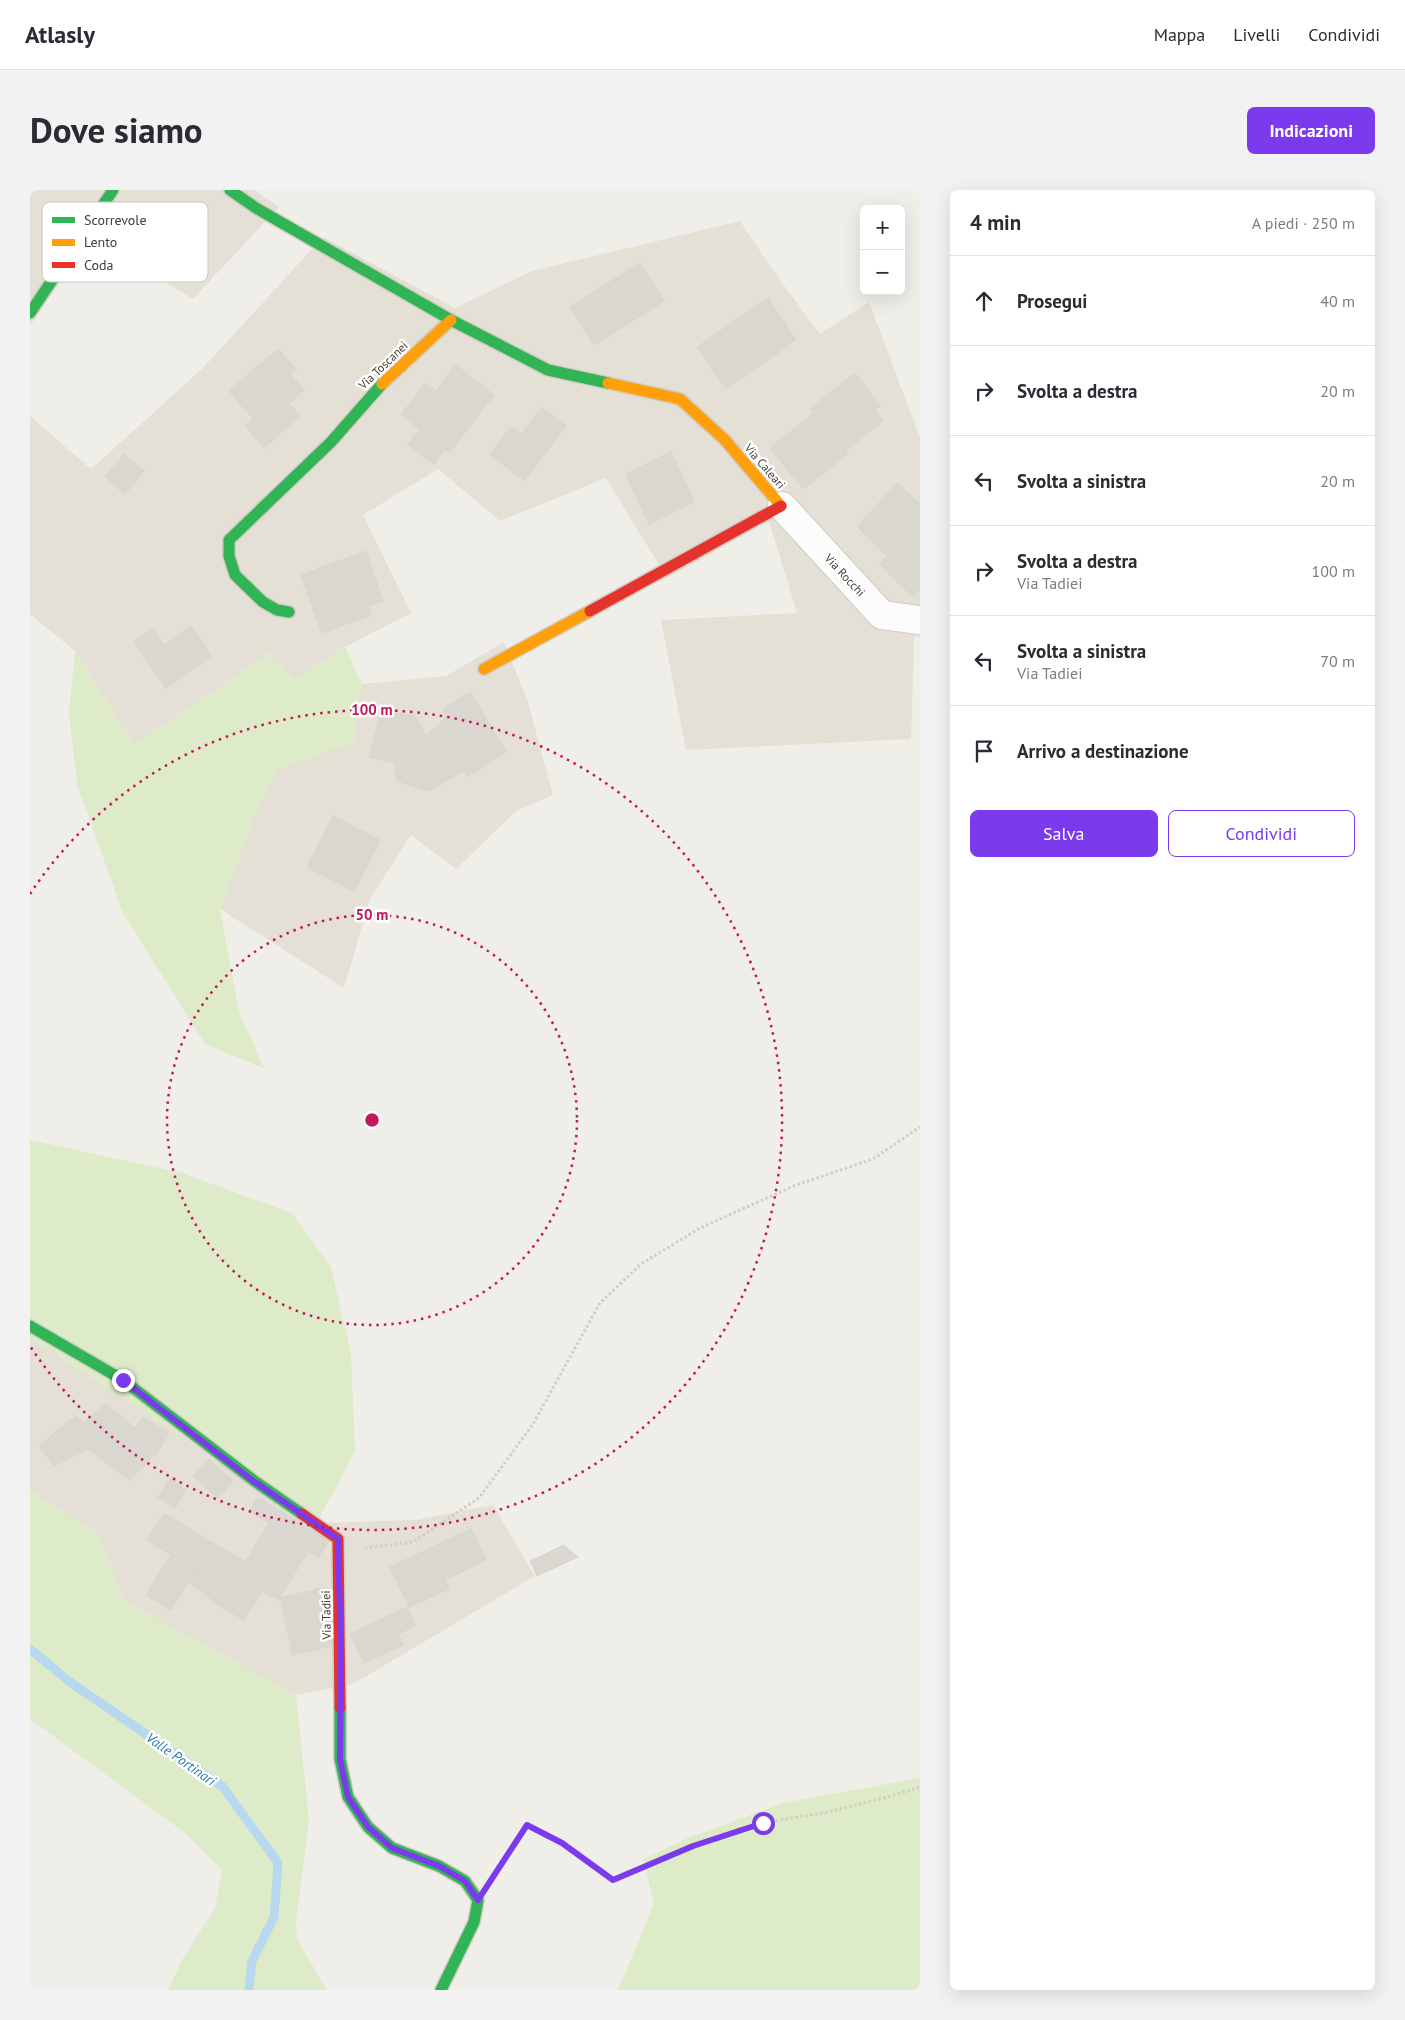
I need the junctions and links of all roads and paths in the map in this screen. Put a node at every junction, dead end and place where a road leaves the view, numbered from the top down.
1 (113, 190) edge
2 (230, 190) edge
3 (105, 202) edge
4 (51, 282) edge
5 (30, 314) edge
6 (451, 320) junction
7 (782, 506) junction
8 (289, 612) dead end
9 (920, 620) edge
10 (484, 669) dead end
11 (920, 1127) edge
12 (30, 1326) edge
13 (338, 1539) junction
14 (920, 1787) edge
15 (478, 1900) junction
16 (442, 1990) edge

1 - 3 street
2 - 6 street
4 - 5 street
6 - 7 street, Via Caleari
6 - 8 street, Via Toscanei
7 - 9 street, Via Rocchi
7 - 10 street, Via Caleari
11 - 13 path
12 - 13 street
13 - 15 street, Via Tadiei
14 - 15 path
15 - 16 street

